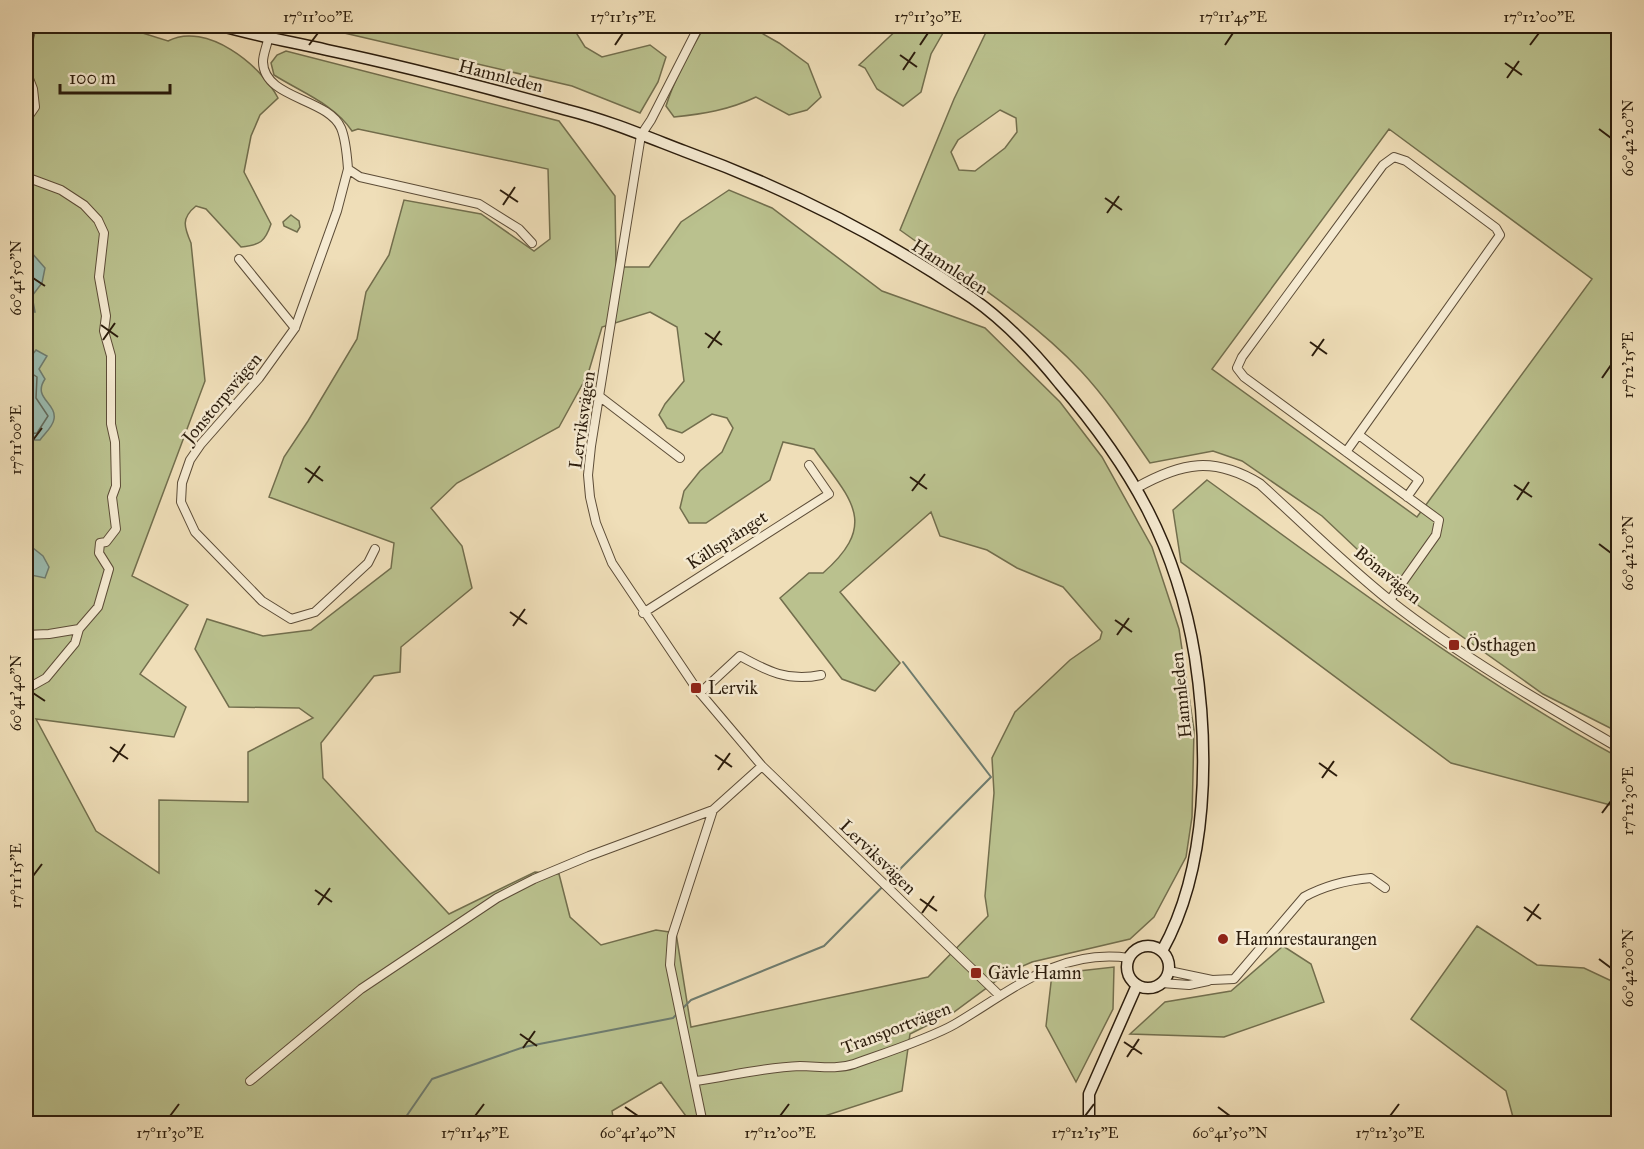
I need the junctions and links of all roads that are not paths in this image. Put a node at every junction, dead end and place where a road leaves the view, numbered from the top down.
1 (32, 26) edge
2 (222, 26) edge
3 (699, 26) edge
4 (268, 39) junction
5 (26, 51) edge
6 (26, 71) edge
7 (26, 120) edge
8 (641, 135) junction
9 (348, 169) junction
10 (26, 177) edge
11 (532, 243) dead end
12 (239, 259) dead end
13 (295, 328) junction
14 (599, 396) junction
15 (1359, 435) junction
16 (1346, 452) junction
17 (680, 458) dead end
18 (809, 465) dead end
19 (1136, 488) junction
20 (1407, 497) junction
21 (375, 549) dead end
22 (1390, 600) junction
23 (643, 613) junction
24 (80, 629) junction
25 (26, 635) edge
26 (821, 675) dead end
27 (30, 687) dead end
28 (700, 693) junction
29 (1618, 747) edge
30 (762, 766) junction
31 (713, 810) junction
32 (1385, 888) dead end
33 (1161, 951) junction
34 (1129, 958) junction
35 (1169, 971) junction
36 (1212, 980) junction
37 (1161, 983) junction
38 (1137, 985) junction
39 (999, 994) junction
40 (250, 1081) dead end
41 (696, 1081) junction
42 (704, 1124) edge
43 (1089, 1124) edge

1 - 5 street
2 - 4 main road, Hamnleden
3 - 8 street
4 - 8 main road, Hamnleden
4 - 9 street, Jonstorpsvägen
6 - 7 street
8 - 14 street, Lerviksvägen
8 - 19 main road, Hamnleden
9 - 11 street
9 - 13 street, Jonstorpsvägen
10 - 24 street
12 - 13 street
13 - 21 street, Jonstorpsvägen
14 - 17 street
14 - 23 street, Lerviksvägen
15 - 16 street
15 - 16 street
15 - 20 street
16 - 20 street
18 - 23 street, Källsprånget
19 - 22 street, Bönavägen
19 - 33 main road, Hamnleden
20 - 22 street
22 - 29 street, Bönavägen
23 - 28 street, Lerviksvägen
24 - 25 street
24 - 27 street
26 - 28 street
28 - 30 street, Lerviksvägen
30 - 31 street
30 - 39 street, Lerviksvägen
31 - 40 street
31 - 41 street
32 - 36 street
33 - 34 main road
33 - 35 main road
34 - 38 main road
34 - 39 street, Transportvägen
35 - 36 street
35 - 37 main road
36 - 37 street
37 - 38 main road
38 - 43 main road
39 - 41 street, Transportvägen
41 - 42 street

